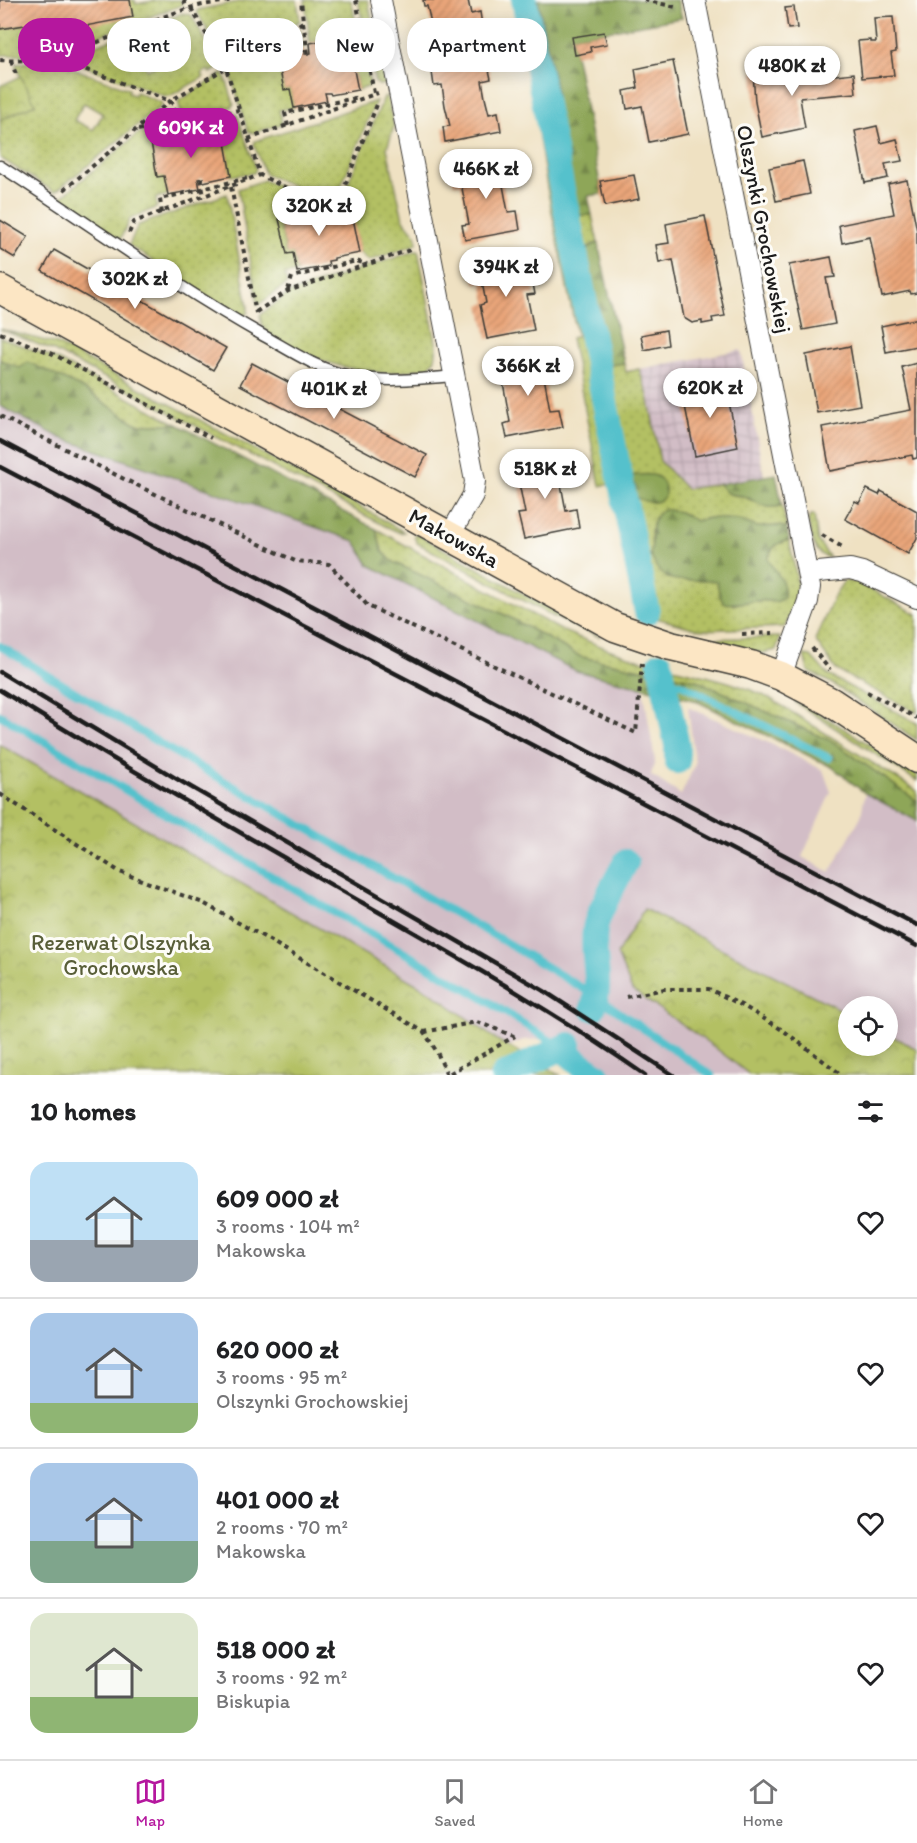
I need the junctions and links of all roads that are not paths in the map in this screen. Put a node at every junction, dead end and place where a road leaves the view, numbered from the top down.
1 (381, 0) edge
2 (687, 4) edge
3 (0, 166) edge
4 (0, 290) edge
5 (454, 376) junction
6 (450, 535) junction
7 (808, 573) junction
8 (917, 598) edge
9 (781, 676) junction
10 (917, 759) edge

1 - 5 street
2 - 7 street, Olszynki Grochowskiej
3 - 5 lane
4 - 6 street, Makowska
5 - 6 street
6 - 9 street, Makowska
7 - 8 street
7 - 9 street, Olszynki Grochowskiej
9 - 10 street, Makowska

